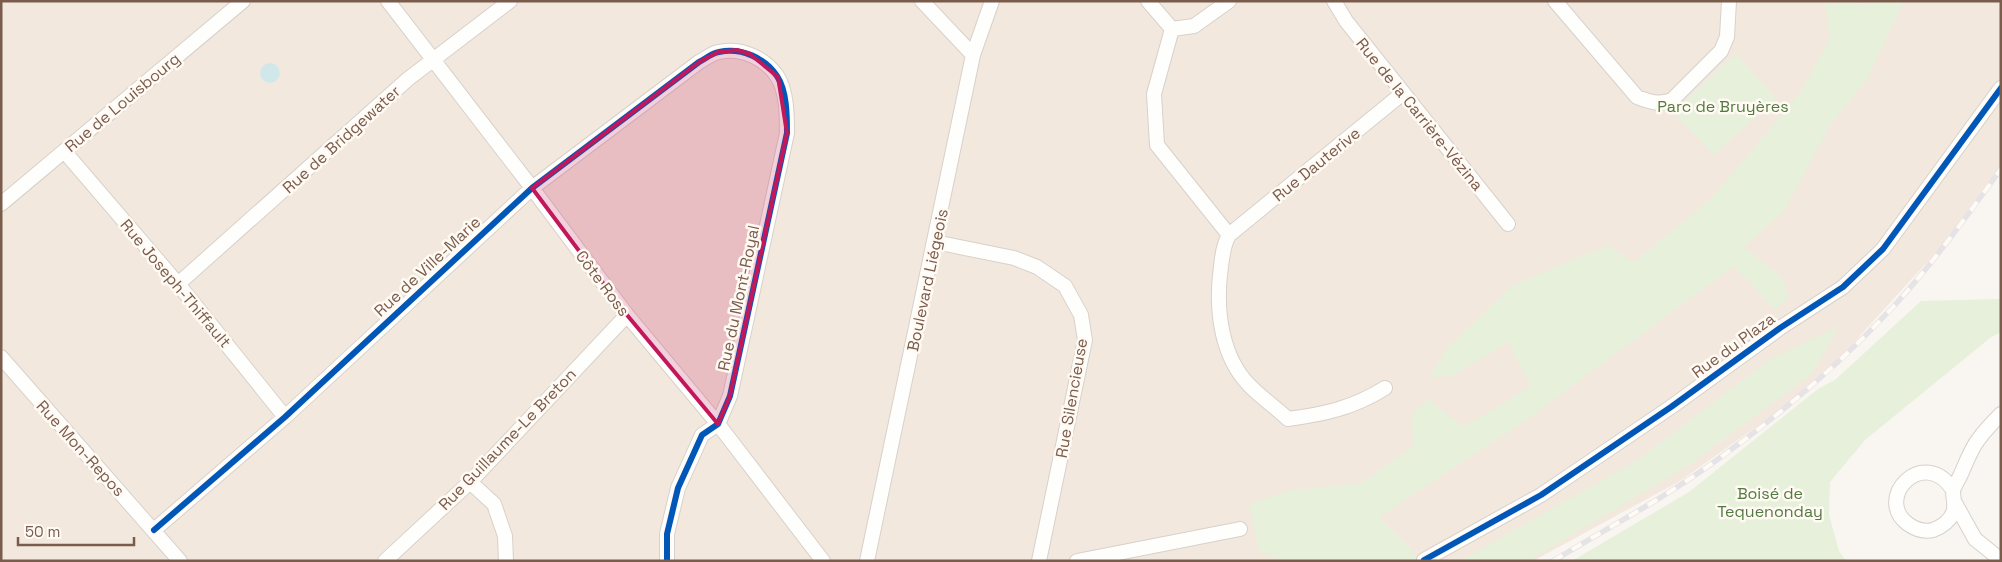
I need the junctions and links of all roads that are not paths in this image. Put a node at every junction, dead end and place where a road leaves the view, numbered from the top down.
1 (243, 1) edge
2 (388, 1) edge
3 (510, 1) edge
4 (922, 1) edge
5 (992, 1) edge
6 (1148, 1) edge
7 (1229, 1) edge
8 (1334, 1) edge
9 (1555, 1) edge
10 (1729, 1) edge
11 (1172, 29) junction
12 (737, 50) joint
13 (973, 56) junction
14 (432, 59) junction
15 (2001, 88) edge
16 (1403, 93) junction
17 (64, 151) junction
18 (532, 188) junction
19 (1, 204) edge
20 (1508, 224) dead end
21 (1229, 234) junction
22 (935, 242) junction
23 (178, 284) junction
24 (627, 315) junction
25 (1, 357) edge
26 (1385, 388) dead end
27 (2001, 414) edge
28 (285, 417) junction
29 (718, 424) junction
30 (470, 482) junction
31 (1240, 529) dead end
32 (154, 530) junction
33 (1424, 560) edge
34 (2001, 560) edge
35 (180, 561) edge
36 (385, 561) edge
37 (506, 561) edge
38 (667, 561) edge
39 (823, 561) edge
40 (867, 561) edge
41 (1039, 561) edge
42 (1077, 561) edge

1 - 17 street, Rue de Louisbourg
2 - 14 street, Côte Ross
3 - 14 street, Rue de Bridgewater
4 - 13 street
5 - 13 street, Boulevard Liégeois
6 - 11 street
7 - 11 street
8 - 16 street, Rue de la Carrière-Vézina
9 - 10 street
11 - 21 street
12 - 18 street, Rue de Ville-Marie
12 - 29 street, Rue du Mont-Royal
13 - 22 street, Boulevard Liégeois
14 - 18 street, Côte Ross
14 - 23 street, Rue de Bridgewater
15 - 33 street, Rue du Plaza
16 - 20 street, Rue de la Carrière-Vézina
16 - 21 street, Rue Dauterive
17 - 19 street, Rue de Louisbourg
17 - 23 street, Rue Joseph-Thiffault
18 - 24 street, Côte Ross
18 - 28 street, Rue de Ville-Marie
21 - 26 street
22 - 40 street, Boulevard Liégeois
22 - 41 street, Rue Silencieuse
23 - 28 street, Rue Joseph-Thiffault
24 - 29 street, Côte Ross
24 - 30 street, Rue Guillaume-Le Breton
25 - 32 street, Rue Mon-Repos
27 - 34 street
28 - 32 street, Rue de Ville-Marie
29 - 38 street, Rue du Mont-Royal
29 - 39 street, Côte Ross
30 - 36 street, Rue Guillaume-Le Breton
30 - 37 street
31 - 42 street
32 - 35 street, Rue Mon-Repos

